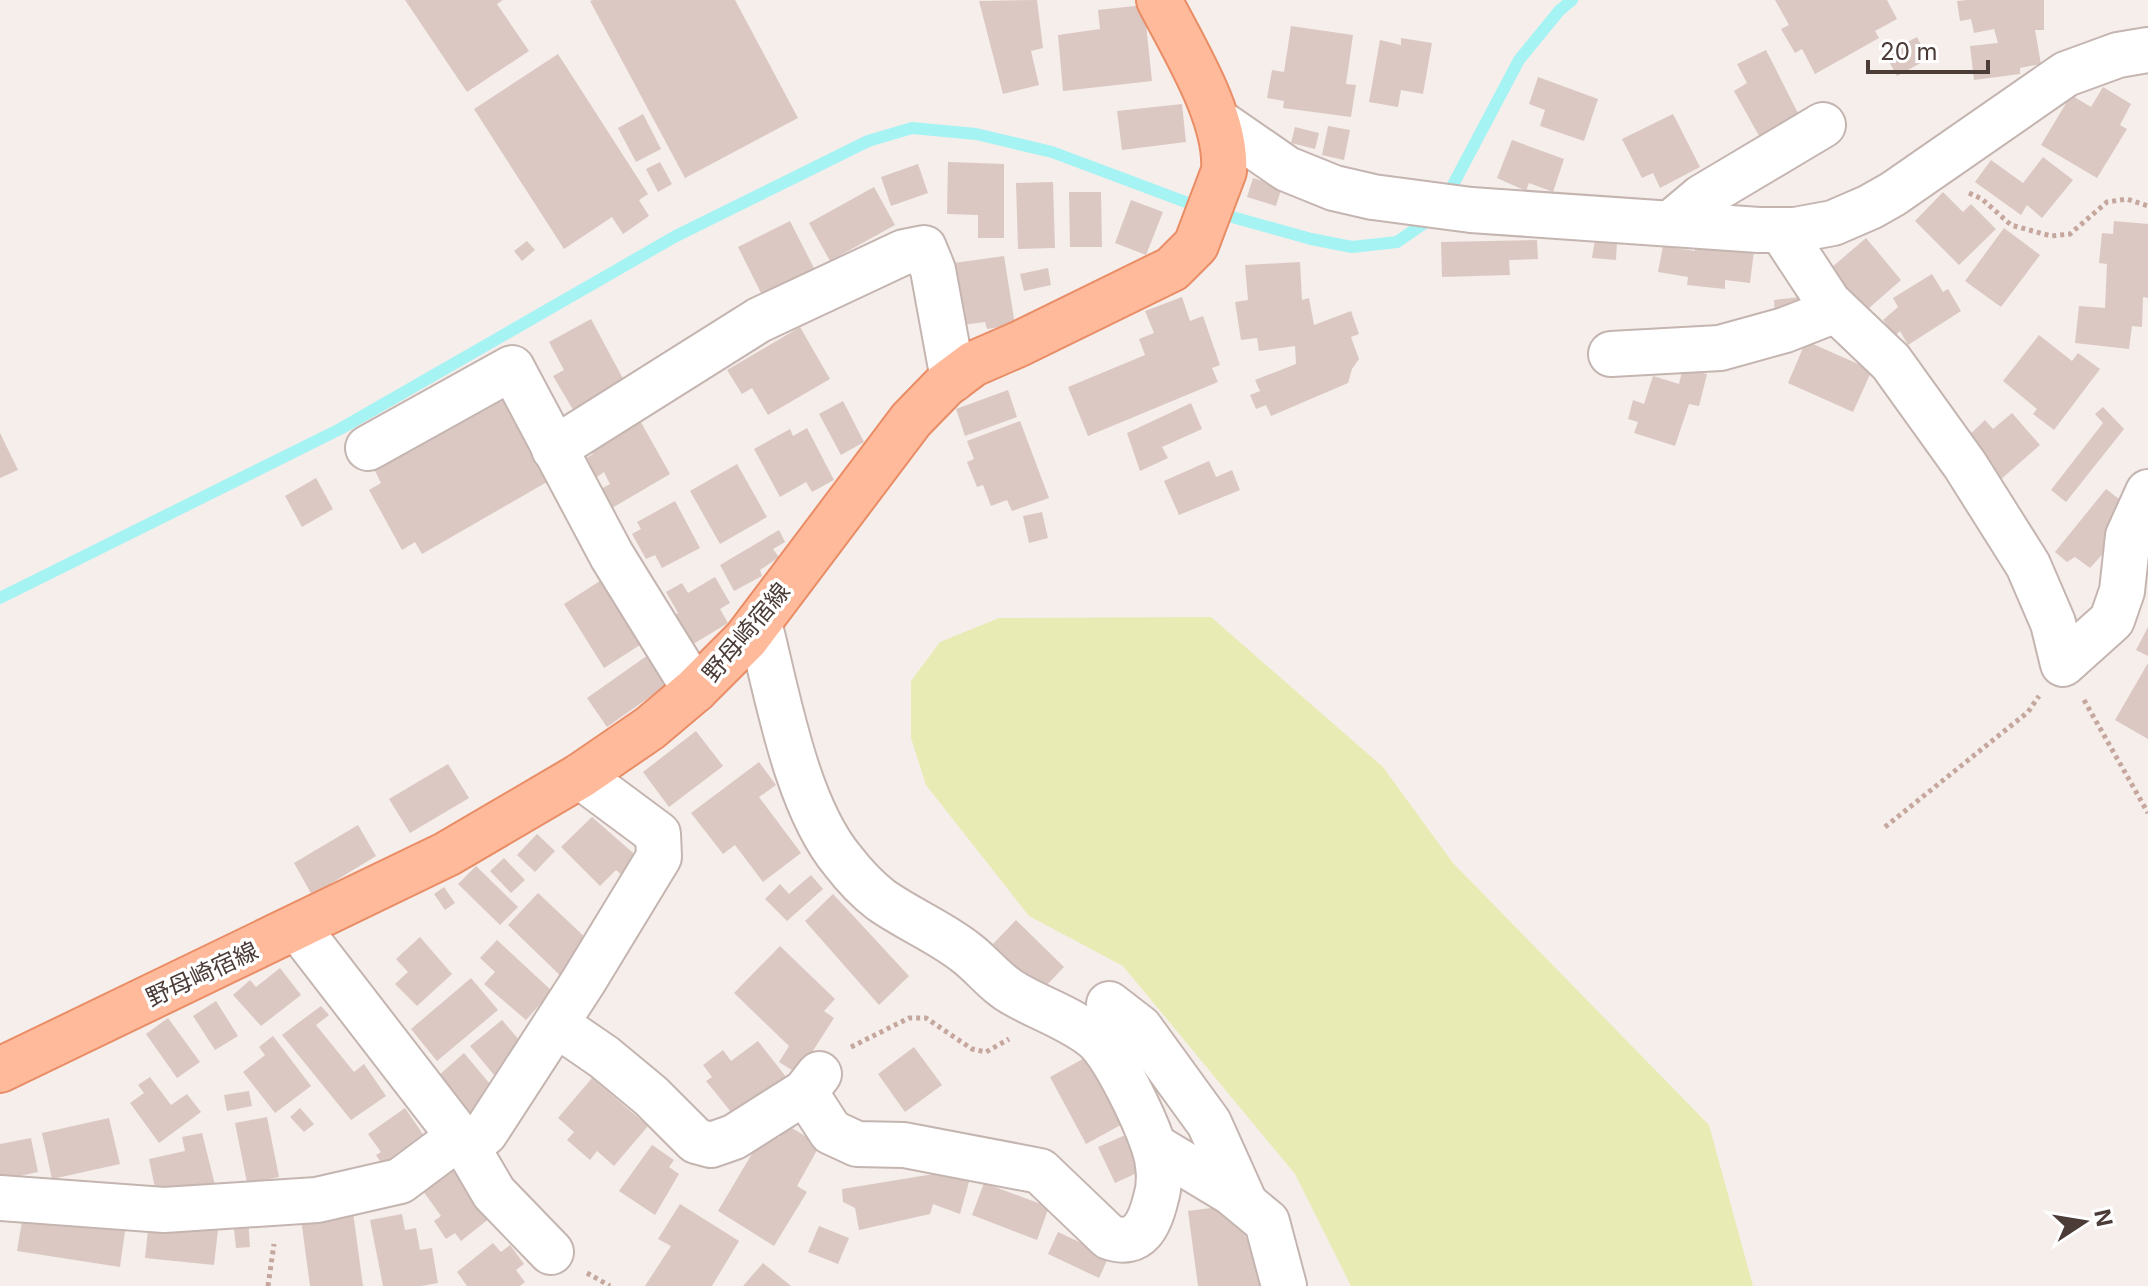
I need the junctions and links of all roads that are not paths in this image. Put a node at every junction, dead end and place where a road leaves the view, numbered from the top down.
1 (1159, 0) edge
2 (2148, 50) edge
3 (1219, 122) junction
4 (1823, 125) dead end
5 (1671, 223) junction
6 (1781, 230) junction
7 (1836, 310) junction
8 (1611, 354) dead end
9 (953, 379) junction
10 (368, 448) dead end
11 (554, 449) junction
12 (2148, 492) edge
13 (759, 622) junction
14 (695, 690) junction
15 (580, 776) junction
16 (298, 928) junction
17 (1109, 1004) dead end
18 (556, 1024) junction
19 (0, 1070) edge
20 (463, 1142) junction
21 (1154, 1146) junction
22 (0, 1198) edge
23 (1245, 1203) junction
24 (551, 1252) dead end
25 (1284, 1286) edge

1 - 3 main road, 野母崎宿線
2 - 6 street
3 - 5 street
3 - 9 main road, 野母崎宿線
4 - 5 street
5 - 6 street
6 - 7 street
7 - 8 street
7 - 12 street
9 - 11 street
9 - 13 main road, 野母崎宿線
10 - 11 street
11 - 14 street
13 - 14 main road, 野母崎宿線
13 - 21 street
14 - 15 main road, 野母崎宿線
15 - 16 main road, 野母崎宿線
15 - 18 street
16 - 19 main road, 野母崎宿線
16 - 20 street
17 - 23 street
18 - 20 street
18 - 21 street
20 - 22 street
20 - 24 street
21 - 23 street
23 - 25 street

